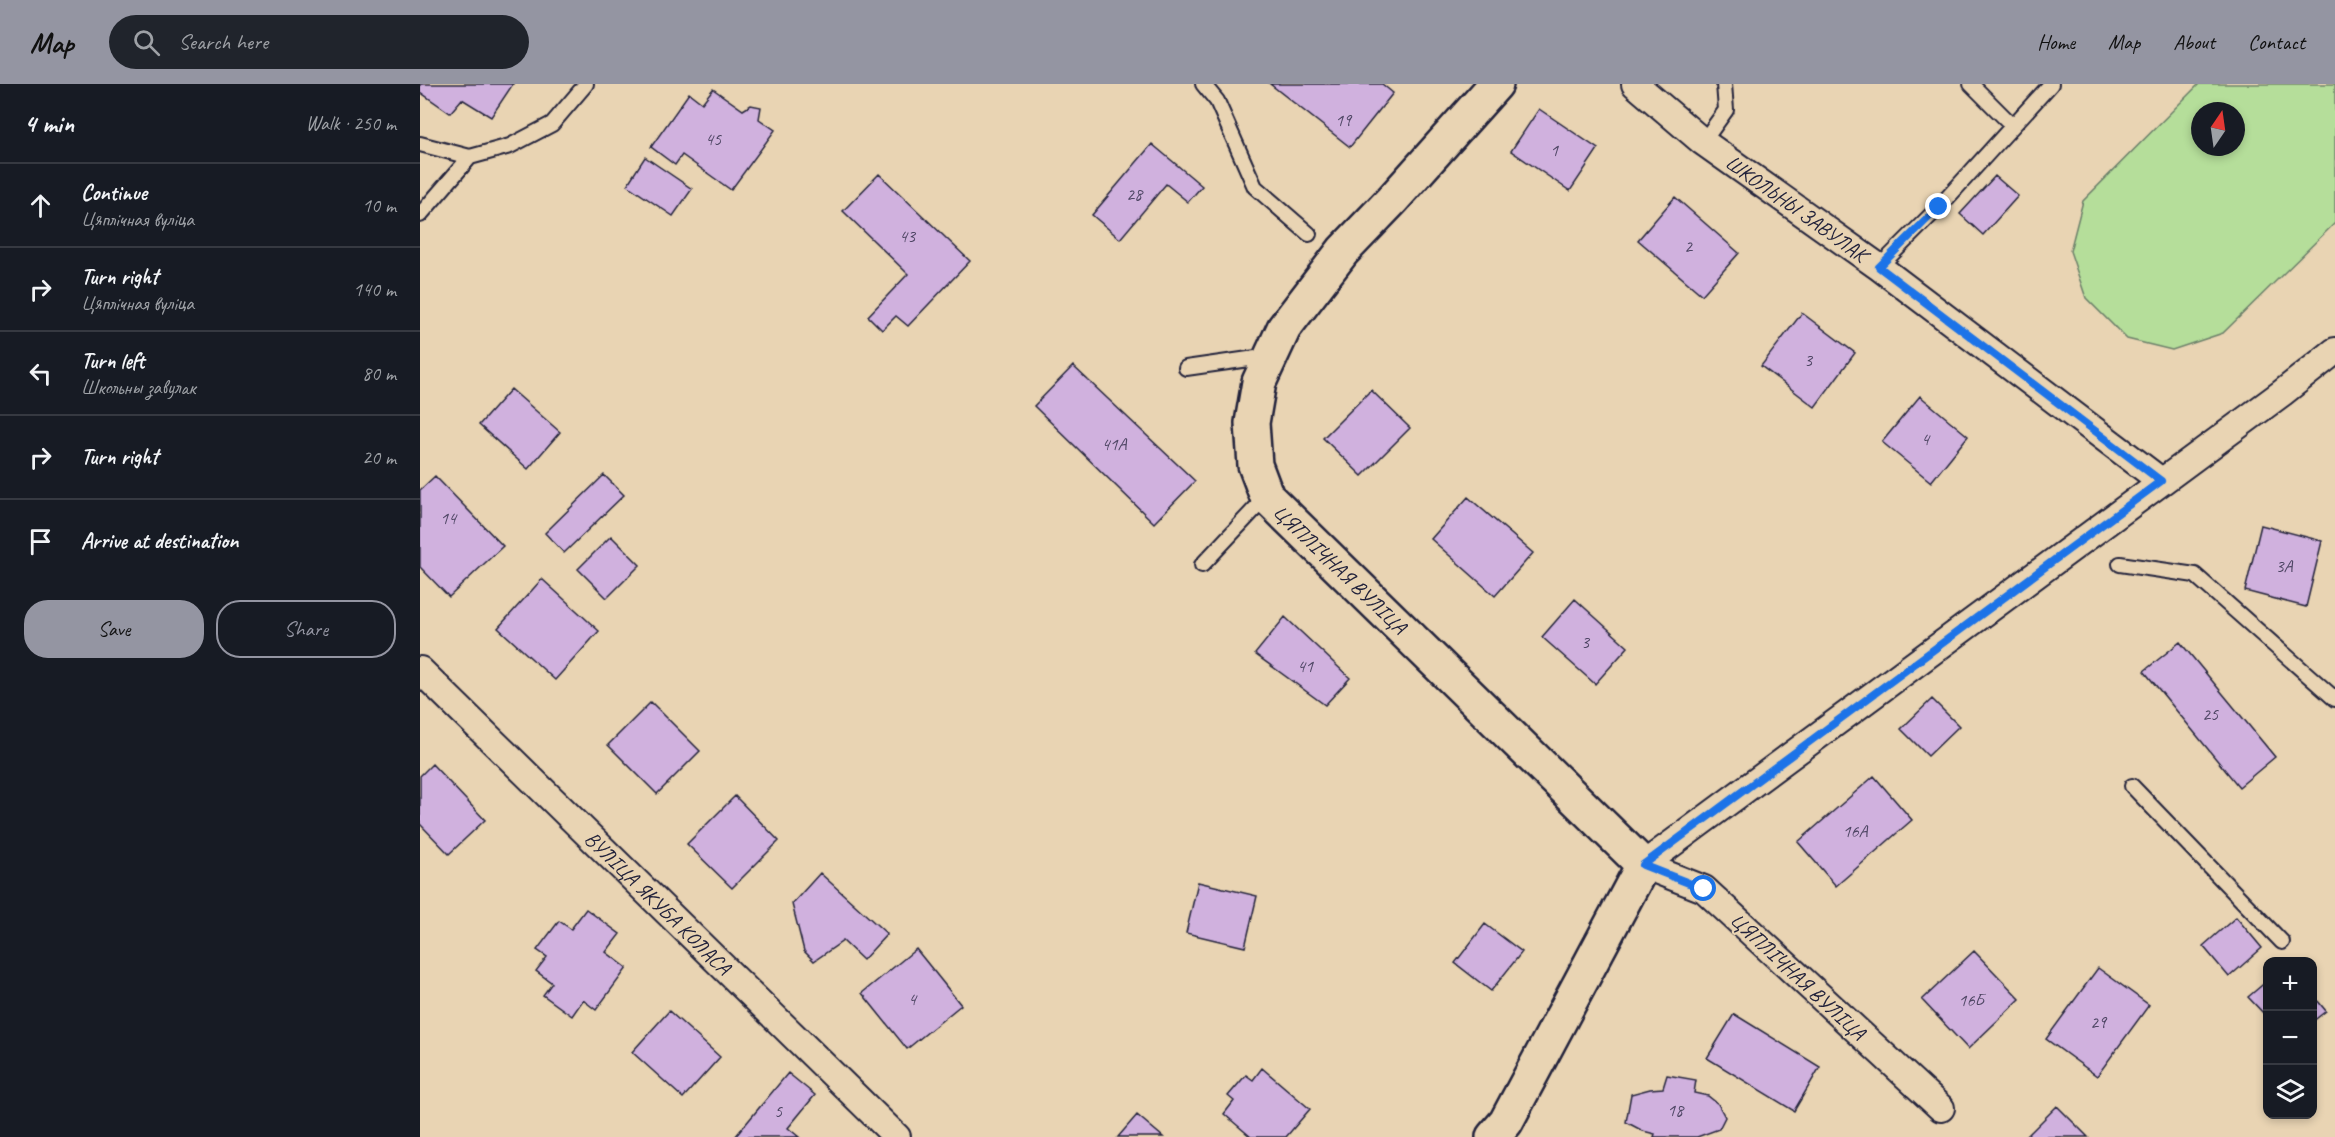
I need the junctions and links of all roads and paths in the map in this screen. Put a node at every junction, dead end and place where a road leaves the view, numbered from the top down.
1 (586, 84) edge
2 (1203, 84) edge
3 (1496, 84) edge
4 (1635, 84) edge
5 (1724, 84) edge
6 (1971, 84) edge
7 (2051, 84) edge
8 (2012, 125) junction
9 (1703, 142) junction
10 (420, 144) edge
11 (470, 157) junction
12 (420, 215) edge
13 (1309, 234) dead end
14 (1879, 267) junction
15 (2335, 351) edge
16 (1271, 355) junction
17 (1186, 368) dead end
18 (2161, 481) junction
19 (1267, 497) junction
20 (2120, 564) dead end
21 (1202, 565) dead end
22 (420, 670) edge
23 (2335, 699) edge
24 (2132, 786) dead end
25 (1643, 865) junction
26 (2282, 942) dead end
27 (1941, 1108) dead end
28 (897, 1137) edge
29 (1493, 1137) edge

1 - 11 lane
2 - 13 lane
3 - 16 street, ЦЯПЛІЧНАЯ ВУЛІЦА
4 - 9 street, ШКОЛЬНЫ ЗАВУЛАК
5 - 9 lane
6 - 8 lane
7 - 8 lane
8 - 14 lane
9 - 14 street, ШКОЛЬНЫ ЗАВУЛАК
10 - 11 lane
11 - 12 lane
14 - 18 street, ШКОЛЬНЫ ЗАВУЛАК
15 - 18 street
16 - 17 lane
16 - 19 street, ЦЯПЛІЧНАЯ ВУЛІЦА
18 - 25 street
19 - 21 lane
19 - 25 street, ЦЯПЛІЧНАЯ ВУЛІЦА
20 - 23 lane
22 - 28 street, ВУЛІЦА ЯКУБА КОЛАСА
24 - 26 lane
25 - 27 street, ЦЯПЛІЧНАЯ ВУЛІЦА
25 - 29 street

